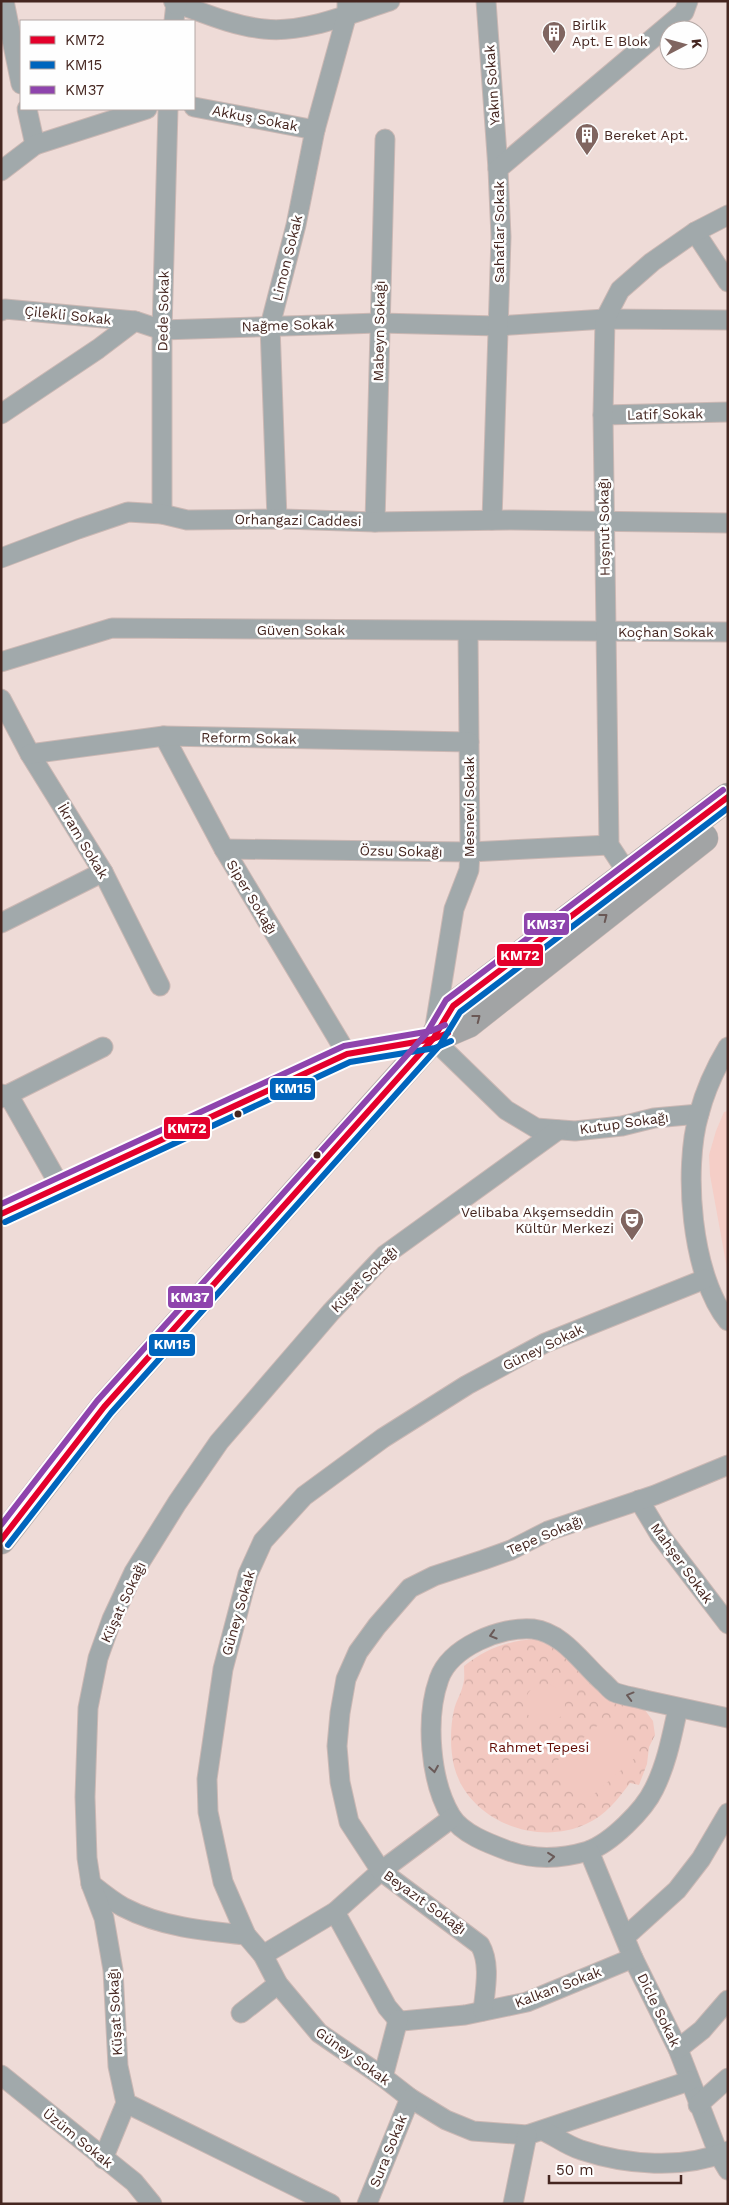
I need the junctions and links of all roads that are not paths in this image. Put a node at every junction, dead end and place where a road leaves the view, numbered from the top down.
1 (4, 1) edge
2 (390, 1) edge
3 (486, 1) edge
4 (688, 1) edge
5 (175, 8) edge
6 (347, 8) edge
7 (20, 79) edge
8 (195, 106) edge
9 (27, 110) edge
10 (144, 110) edge
11 (168, 110) edge
12 (316, 130) junction
13 (385, 139) dead end
14 (35, 144) junction
15 (498, 169) junction
16 (1, 171) edge
17 (728, 215) edge
18 (695, 232) junction
19 (728, 282) edge
20 (1, 311) edge
21 (605, 319) junction
22 (728, 320) edge
23 (135, 321) junction
24 (379, 323) junction
25 (270, 326) junction
26 (498, 326) junction
27 (162, 330) junction
28 (728, 412) edge
29 (1, 414) edge
30 (603, 415) junction
31 (162, 514) junction
32 (277, 519) junction
33 (492, 520) junction
34 (604, 521) junction
35 (375, 522) junction
36 (728, 523) edge
37 (1, 558) edge
38 (468, 631) junction
39 (605, 632) junction
40 (728, 632) edge
41 (1, 662) edge
42 (1, 700) edge
43 (164, 736) junction
44 (469, 742) junction
45 (30, 754) junction
46 (728, 797) edge
47 (728, 819) edge
48 (609, 845) junction
49 (224, 849) junction
50 (470, 852) junction
51 (103, 872) junction
52 (633, 882) junction
53 (1, 923) edge
54 (160, 986) dead end
55 (433, 1039) junction
56 (103, 1047) dead end
57 (728, 1047) edge
58 (347, 1054) junction
59 (4, 1096) edge
60 (699, 1114) junction
61 (558, 1130) junction
62 (60, 1186) junction
63 (1, 1214) edge
64 (705, 1279) junction
65 (728, 1321) edge
66 (728, 1465) edge
67 (639, 1500) junction
68 (1, 1540) edge
69 (727, 1620) edge
70 (377, 1626) joint
71 (678, 1708) junction
72 (728, 1718) edge
73 (728, 1813) edge
74 (452, 1818) junction
75 (589, 1850) junction
76 (381, 1872) junction
77 (91, 1884) junction
78 (335, 1912) junction
79 (246, 1935) junction
80 (625, 1937) junction
81 (263, 1955) junction
82 (633, 1958) junction
83 (278, 1984) junction
84 (728, 2000) edge
85 (483, 2011) junction
86 (241, 2013) dead end
87 (398, 2020) junction
88 (678, 2049) junction
89 (1, 2075) edge
90 (383, 2077) junction
91 (728, 2078) edge
92 (689, 2080) junction
93 (410, 2098) junction
94 (126, 2103) junction
95 (698, 2105) junction
96 (536, 2133) junction
97 (103, 2159) junction
98 (725, 2159) edge
99 (152, 2204) edge
100 (331, 2204) edge
101 (367, 2204) edge
102 (513, 2204) edge

1 - 7 street
2 - 6 street
3 - 15 street, Yakın Sokak
4 - 15 street, Sahaflar Sokak
5 - 6 street
6 - 12 street, Limon Sokak
8 - 12 street, Akkuş Sokak
9 - 14 street
10 - 14 street
11 - 27 street, Dede Sokak
12 - 25 street, Limon Sokak
13 - 24 street, Mabeyn Sokağı
14 - 16 street
15 - 26 street, Sahaflar Sokak
17 - 18 street, Hoşnut Sokağı
18 - 19 street
18 - 21 street, Hoşnut Sokağı
20 - 23 street, Çilekli Sokak
21 - 22 street, Nağme Sokak
21 - 26 street, Nağme Sokak
21 - 30 street, Hoşnut Sokağı
23 - 27 street, Nağme Sokak
23 - 29 street
24 - 25 street, Nağme Sokak
24 - 26 street, Nağme Sokak
24 - 35 street, Mabeyn Sokağı
25 - 27 street, Nağme Sokak
25 - 32 street, Limon Sokak
26 - 33 street, Sahaflar Sokak
27 - 31 street, Dede Sokak
28 - 30 street, Latif Sokak
30 - 34 street, Hoşnut Sokağı
31 - 32 street, Orhangazi Caddesi
31 - 37 street, Orhangazi Caddesi
32 - 35 street, Orhangazi Caddesi
33 - 34 street, Orhangazi Caddesi
33 - 35 street, Orhangazi Caddesi
34 - 36 street, Orhangazi Caddesi
34 - 39 street, Hoşnut Sokağı
38 - 39 street, Güven Sokak
38 - 41 street, Güven Sokak
38 - 44 street, Mesnevi Sokak
39 - 40 street, Koçhan Sokak
39 - 48 street, Hoşnut Sokağı
42 - 45 street, İkram Sokak
43 - 44 street, Reform Sokak
43 - 45 street, Reform Sokak
43 - 49 street, Siper Sokağı
44 - 50 street, Mesnevi Sokak
45 - 51 street, İkram Sokak
46 - 52 main road
47 - 52 main road
48 - 50 street, Özsu Sokağı
48 - 52 street
49 - 50 street, Özsu Sokağı
49 - 58 street, Siper Sokağı
50 - 55 street, Mesnevi Sokak
51 - 53 street
51 - 54 street, İkram Sokak
52 - 55 main road
55 - 58 street
55 - 61 street, Kutup Sokağı
55 - 68 main road
56 - 59 street
57 - 60 street
58 - 62 street
59 - 62 street
60 - 61 street, Kutup Sokağı
60 - 64 street
61 - 77 street, Küşat Sokağı
62 - 63 street
64 - 65 street
64 - 79 street, Güney Sokak
66 - 67 street, Tepe Sokağı
67 - 69 street, Mahşer Sokak
67 - 70 street, Tepe Sokağı
70 - 76 street, Beyazıt Sokağı
71 - 72 street
71 -> 74 street
71 - 75 street
73 - 80 street
74 -> 75 street
74 - 76 street
75 - 80 street, Dicle Sokak
76 - 78 street
76 - 85 street, Beyazıt Sokağı
77 - 79 street
77 - 94 street, Küşat Sokağı
78 - 81 street
78 - 87 street
79 - 81 street, Güney Sokak
80 - 82 street, Dicle Sokak
81 - 83 street, Güney Sokak
82 - 85 street, Kalkan Sokak
82 - 88 street, Dicle Sokak
83 - 86 street
83 - 90 street, Güney Sokak
84 - 88 street
85 - 87 street, Kalkan Sokak
87 - 90 street
88 - 92 street, Dicle Sokak
89 - 97 street, Üzüm Sokak
90 - 93 street, Güney Sokak
91 - 95 street
92 - 95 street, Dicle Sokak
92 - 96 street
93 - 96 street, Güney Sokak
93 - 101 street, Sura Sokak
94 - 97 street
94 - 100 street
95 - 98 street, Dicle Sokak
96 - 98 street
96 - 102 street
97 - 99 street, Üzüm Sokak

